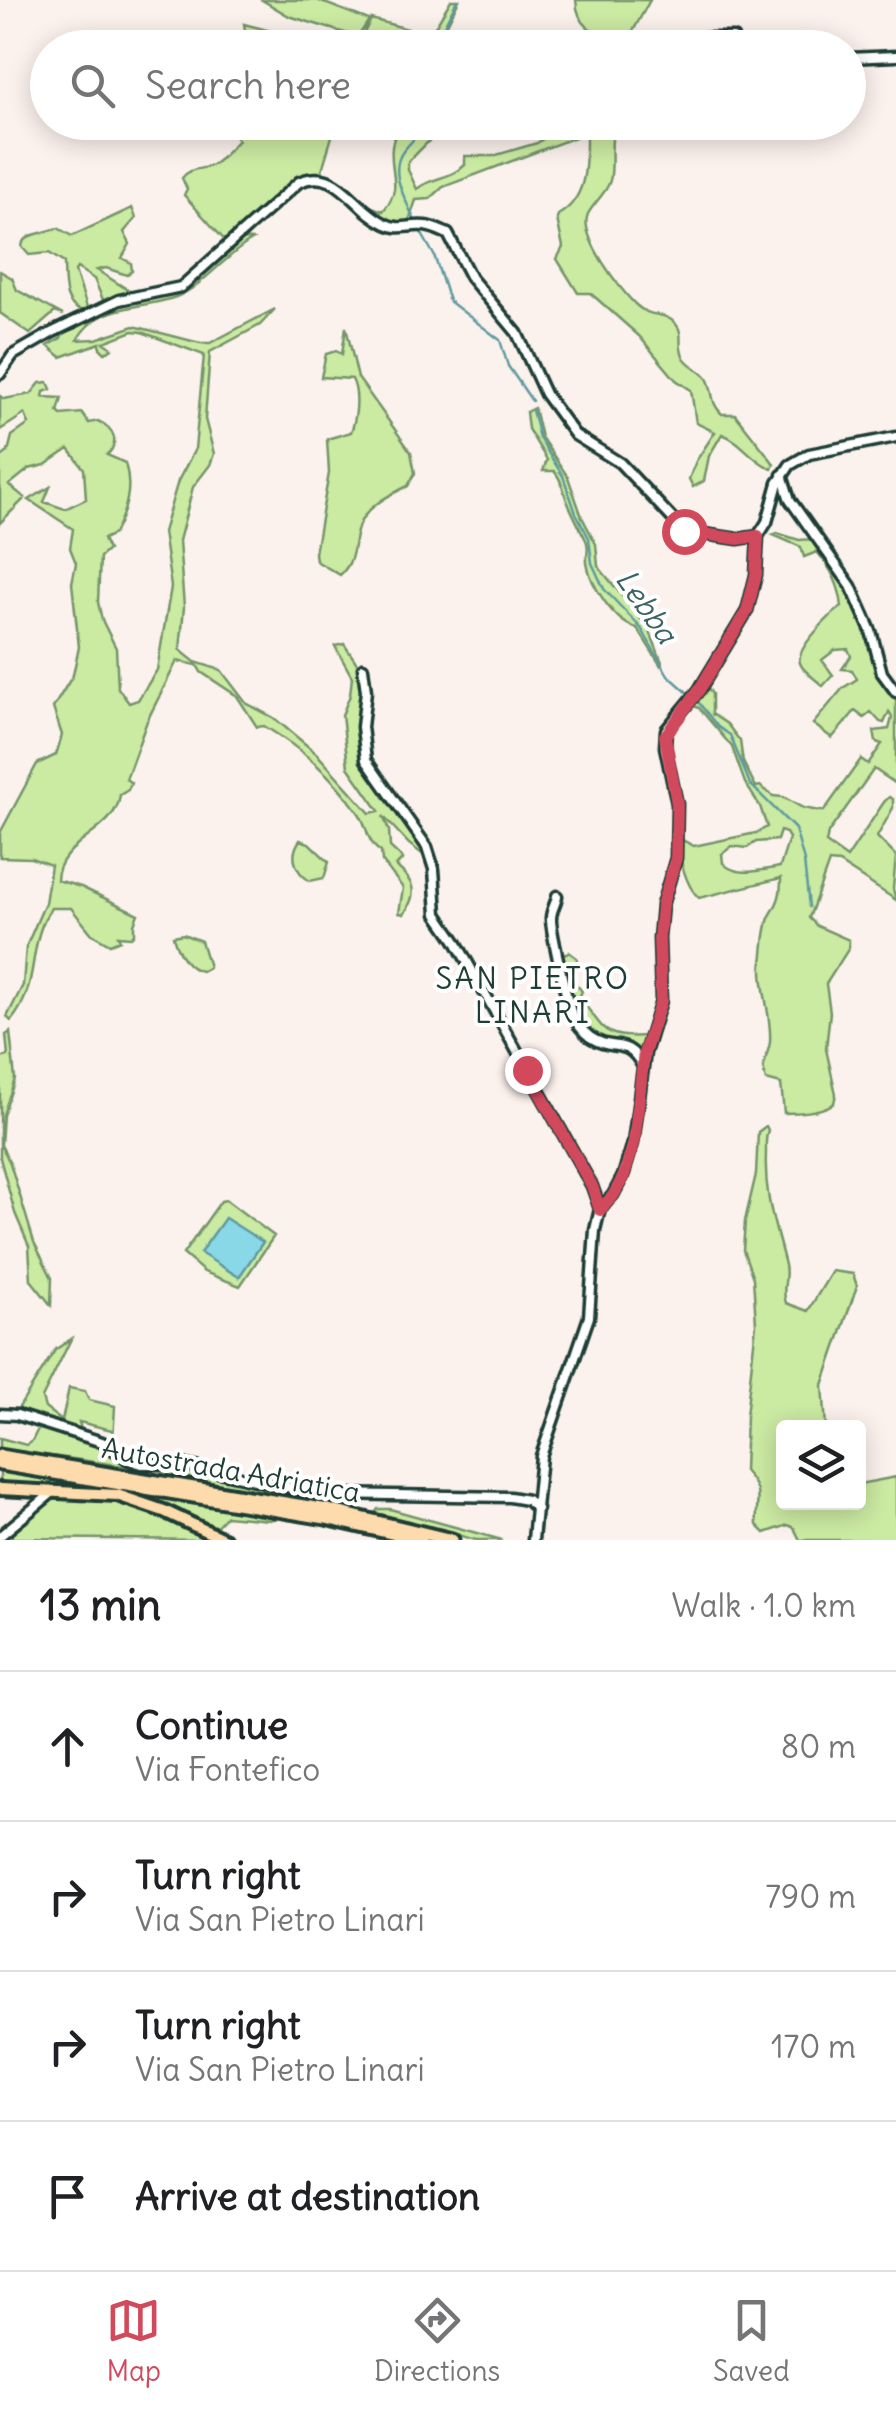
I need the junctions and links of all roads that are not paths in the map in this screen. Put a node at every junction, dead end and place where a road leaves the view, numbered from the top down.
1 (896, 56) edge
2 (866, 57) edge
3 (0, 374) edge
4 (896, 438) edge
5 (782, 475) junction
6 (758, 536) junction
7 (363, 668) dead end
8 (896, 692) edge
9 (557, 896) dead end
10 (643, 1066) junction
11 (600, 1210) junction
12 (0, 1414) edge
13 (0, 1456) edge
14 (0, 1464) edge
15 (0, 1489) edge
16 (53, 1492) junction
17 (537, 1509) junction
18 (0, 1536) edge
19 (225, 1540) edge
20 (422, 1540) edge
21 (452, 1540) edge
22 (534, 1540) edge

1 - 2 street
3 - 6 street
4 - 5 street
5 - 6 street
5 - 8 street
6 - 10 street
7 - 11 street
9 - 10 street
10 - 11 street
11 - 17 street
12 - 17 street
13 - 21 highway, Autostrada Adriatica
14 - 20 highway, Autostrada Adriatica
15 - 16 main road
16 - 18 street
16 - 19 main road
17 - 22 street

